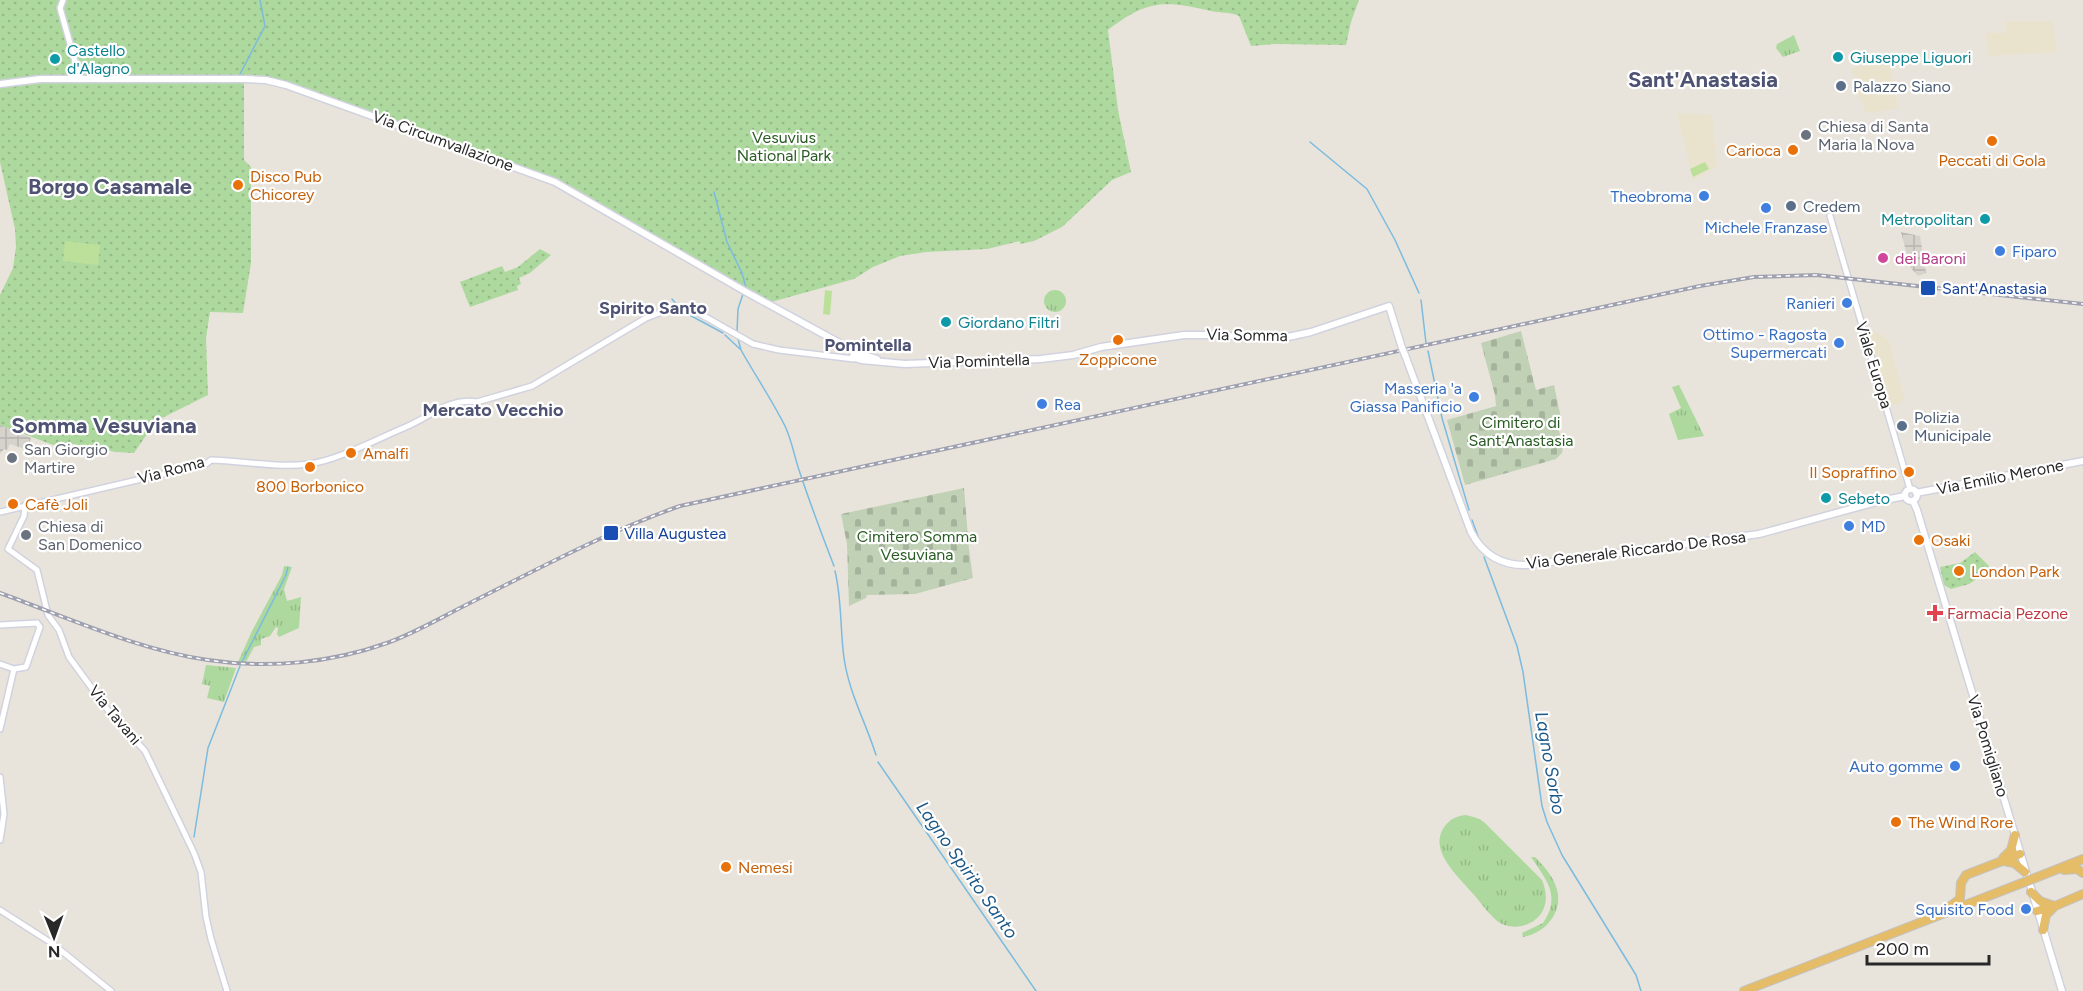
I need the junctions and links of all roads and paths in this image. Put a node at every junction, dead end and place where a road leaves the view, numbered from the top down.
1 (63, 0) edge
2 (80, 79) junction
3 (0, 84) edge
4 (1830, 216) dead end
5 (1389, 306) joint
6 (1101, 347) joint
7 (855, 355) junction
8 (211, 460) joint
9 (2083, 461) edge
10 (1913, 491) junction
11 (1905, 496) junction
12 (1913, 501) junction
13 (25, 505) junction
14 (0, 512) edge
15 (48, 615) junction
16 (53, 621) junction
17 (0, 625) edge
18 (39, 625) junction
19 (0, 664) edge
20 (14, 669) junction
21 (0, 729) edge
22 (0, 777) edge
23 (2015, 835) junction
24 (0, 840) edge
25 (2020, 854) junction
26 (2083, 859) edge
27 (2000, 861) junction
28 (2025, 872) junction
29 (2083, 873) edge
30 (2038, 876) junction
31 (1962, 889) junction
32 (2007, 889) junction
33 (2031, 892) junction
34 (2083, 894) edge
35 (2055, 906) junction
36 (0, 910) edge
37 (2037, 910) junction
38 (1926, 920) junction
39 (2043, 930) junction
40 (111, 991) edge
41 (227, 991) edge
42 (1744, 991) edge
43 (2061, 991) edge

1 - 2 street
2 - 3 main road, Via Circumvallazione
2 - 7 main road, Via Circumvallazione
4 - 10 street, Viale Europa
5 - 6 main road, Via Somma
5 - 11 main road, Via Generale Riccardo De Rosa
6 - 7 main road, Via Pomintella
7 - 8 street, Via Pomintella
8 - 13 street, Via Roma
9 - 10 main road, Via Emilio Merone
10 - 11 main road
10 - 12 main road
11 - 12 main road
12 - 23 main road, Via Pomigliano
13 - 14 street, Via Roma
13 - 15 street
15 - 16 street, Via Tavani
15 - 18 street
16 - 18 street
16 - 41 street, Via Tavani
17 - 18 street
18 - 20 street
19 - 20 street
20 - 21 street
22 - 24 street
23 - 25 main road, Via Pomigliano
23 - 27 highway
25 - 27 highway
25 - 28 main road, Via Pomigliano
26 - 30 highway
27 - 28 highway
27 - 31 highway
28 - 33 main road, Via Pomigliano
29 - 30 highway
30 - 32 highway, bridge
31 - 32 highway
31 - 38 highway
32 - 38 highway
33 - 35 highway
33 - 37 main road, Via Pomigliano
34 - 35 highway
35 - 37 highway
35 - 39 highway
36 - 40 street
37 - 39 main road, Via Pomigliano
38 - 42 highway
39 - 43 main road, Via Pomigliano

